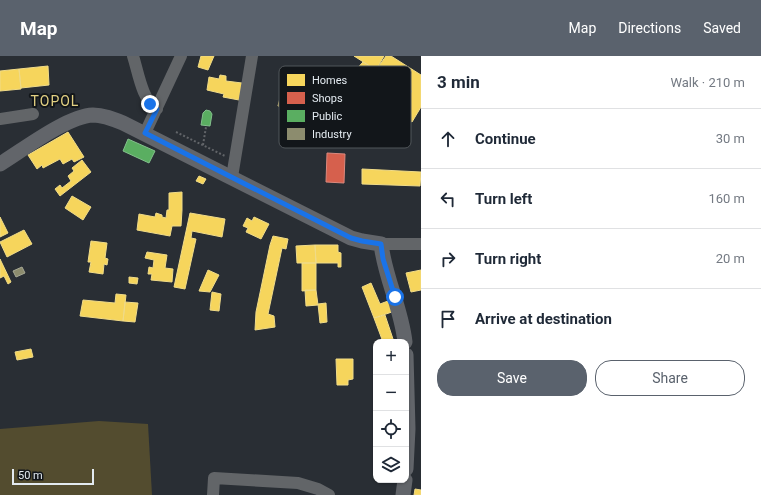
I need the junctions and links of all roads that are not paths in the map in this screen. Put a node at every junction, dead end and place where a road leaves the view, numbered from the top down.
1 (133, 56) edge
2 (181, 56) edge
3 (252, 56) edge
4 (157, 109) junction
5 (33, 114) dead end
6 (0, 119) edge
7 (145, 133) junction
8 (0, 164) edge
9 (232, 177) junction
10 (381, 244) junction
11 (421, 244) edge
12 (404, 339) edge
13 (407, 375) edge
14 (407, 447) edge
15 (405, 483) edge
16 (309, 490) edge
17 (213, 495) edge
18 (329, 495) edge
19 (403, 495) edge

1 - 4 street
2 - 4 street
3 - 9 street
4 - 7 street
5 - 6 street
7 - 8 main road
7 - 9 main road
9 - 10 main road
10 - 11 street
10 - 12 main road
13 - 14 main road
15 - 19 main road
16 - 17 street
16 - 18 street

